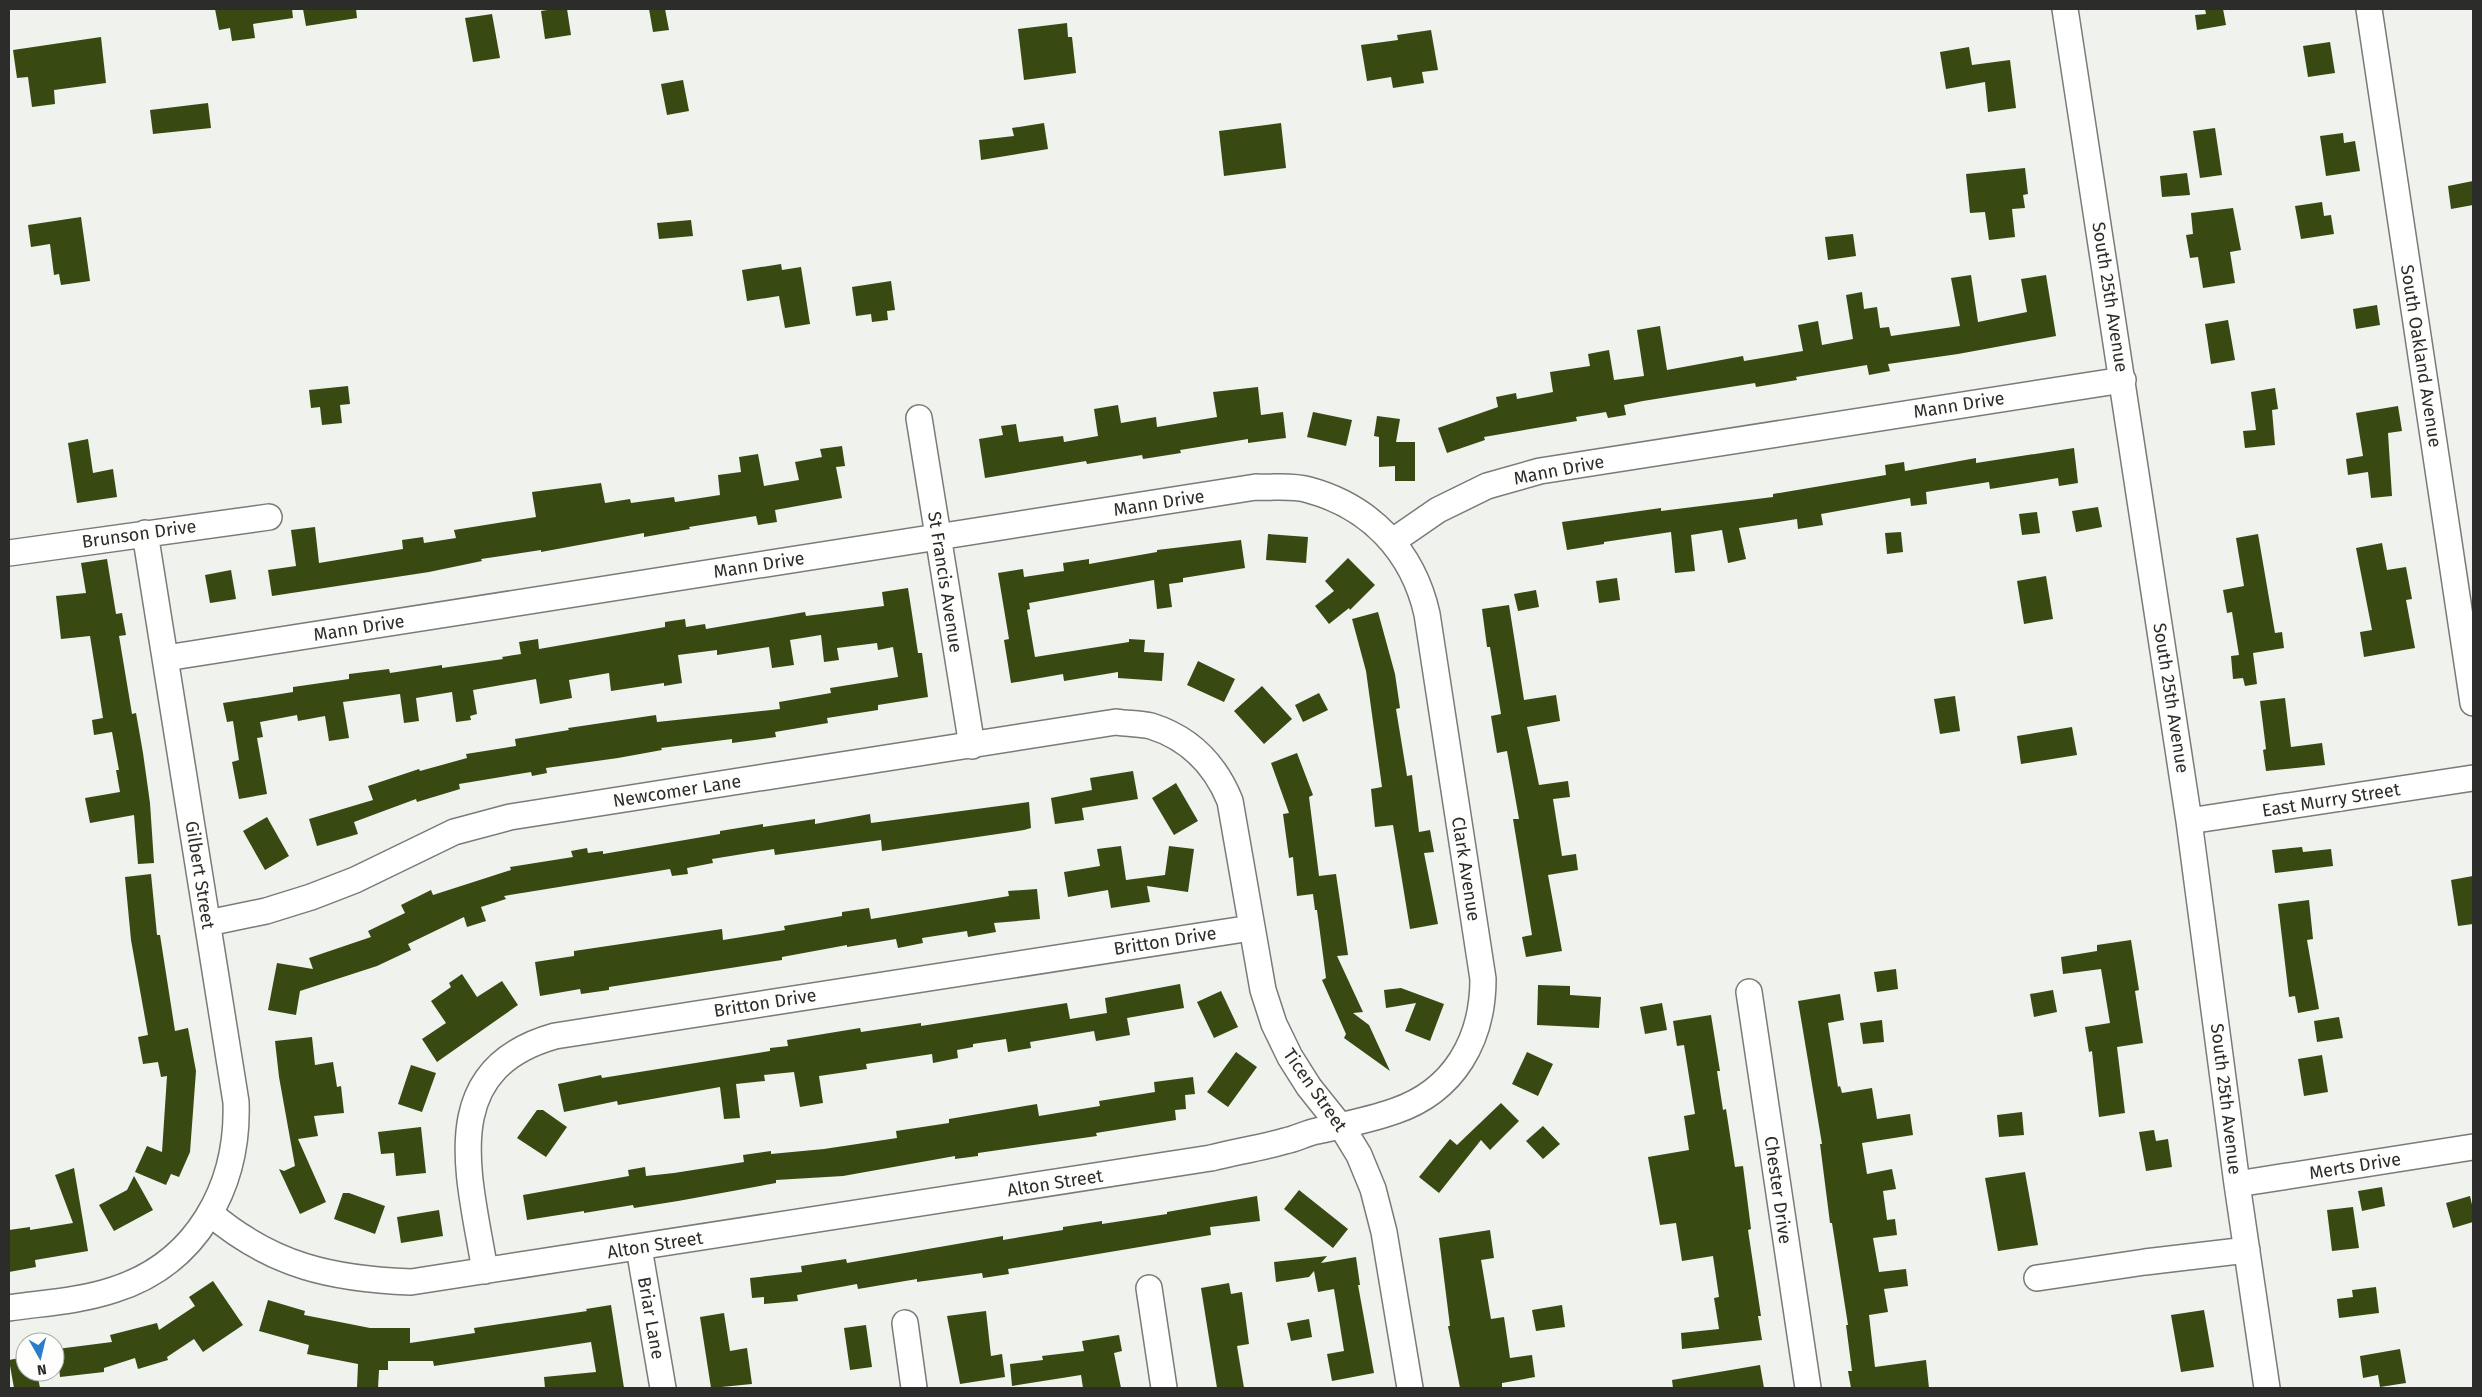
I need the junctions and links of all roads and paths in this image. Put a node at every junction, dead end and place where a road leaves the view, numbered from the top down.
1 (2066, 9) edge
2 (2369, 9) edge
3 (2122, 380) junction
4 (919, 418) dead end
5 (269, 517) dead end
6 (146, 533) junction
7 (938, 537) junction
8 (1392, 541) junction
9 (9, 553) edge
10 (166, 658) junction
11 (2473, 703) edge
12 (1161, 730) joint
13 (972, 746) junction
14 (2473, 778) edge
15 (2189, 821) junction
16 (208, 923) junction
17 (1251, 928) junction
18 (1748, 992) dead end
19 (1340, 1126) junction
20 (2473, 1147) edge
21 (2237, 1184) junction
22 (210, 1214) junction
23 (639, 1248) junction
24 (2247, 1250) junction
25 (485, 1271) junction
26 (2037, 1278) dead end
27 (1150, 1288) dead end
28 (9, 1308) edge
29 (904, 1323) dead end
30 (663, 1388) edge
31 (914, 1388) edge
32 (1164, 1388) edge
33 (1410, 1388) edge
34 (1808, 1388) edge
35 (2267, 1388) edge

1 - 3 street, South 25th Avenue
2 - 11 street, South Oakland Avenue
3 - 8 street, Mann Drive
3 - 15 street, South 25th Avenue
4 - 7 street, St Francis Avenue
5 - 6 street, Brunson Drive
6 - 9 street, Brunson Drive
6 - 10 street, Gilbert Street
7 - 8 street, Mann Drive
7 - 10 street, Mann Drive
7 - 13 street, St Francis Avenue
8 - 19 street, Clark Avenue
10 - 16 street, Gilbert Street
12 - 13 street, Newcomer Lane
12 - 17 street, Ticen Street
13 - 16 street, Newcomer Lane
14 - 15 street, East Murry Street
15 - 21 street, South 25th Avenue
16 - 22 street, Gilbert Street
17 - 19 street, Ticen Street
17 - 25 street, Britton Drive
18 - 34 street, Chester Drive
19 - 23 street, Alton Street
19 - 33 street, Ticen Street
20 - 21 street, Merts Drive
21 - 24 street, South 25th Avenue
22 - 25 street, Alton Street
22 - 28 street
23 - 25 street, Alton Street
23 - 30 street, Briar Lane
24 - 26 street
24 - 35 street, South 25th Avenue
27 - 32 street
29 - 31 street

